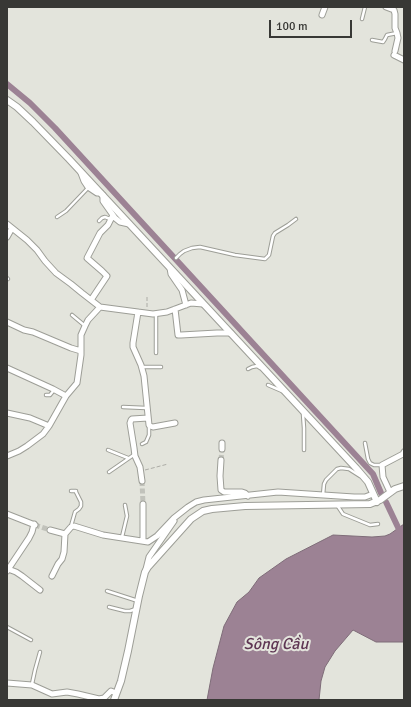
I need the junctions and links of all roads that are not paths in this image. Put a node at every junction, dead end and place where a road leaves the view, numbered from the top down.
1 (325, 7) edge
2 (365, 7) edge
3 (386, 7) edge
4 (322, 15) dead end
5 (362, 19) dead end
6 (397, 33) junction
7 (372, 40) dead end
8 (404, 60) edge
9 (7, 100) edge
10 (81, 172) junction
11 (89, 188) junction
12 (102, 194) junction
13 (57, 217) dead end
14 (112, 218) junction
15 (296, 219) dead end
16 (99, 222) dead end
17 (7, 224) edge
18 (130, 224) junction
19 (12, 228) junction
20 (7, 237) edge
21 (176, 258) dead end
22 (171, 266) junction
23 (91, 300) junction
24 (204, 304) junction
25 (186, 305) junction
26 (100, 307) junction
27 (175, 309) junction
28 (138, 312) junction
29 (156, 314) junction
30 (72, 316) dead end
31 (7, 322) edge
32 (85, 326) junction
33 (231, 333) junction
34 (81, 351) junction
35 (156, 353) dead end
36 (161, 367) dead end
37 (7, 368) edge
38 (141, 368) junction
39 (248, 369) dead end
40 (264, 370) junction
41 (268, 386) dead end
42 (54, 390) junction
43 (284, 391) junction
44 (46, 395) dead end
45 (66, 396) junction
46 (123, 407) dead end
47 (147, 408) junction
48 (303, 411) junction
49 (7, 413) edge
50 (148, 418) junction
51 (176, 423) dead end
52 (149, 424) junction
53 (49, 426) junction
54 (365, 443) dead end
55 (142, 444) dead end
56 (108, 450) dead end
57 (304, 450) dead end
58 (404, 452) edge
59 (135, 454) junction
60 (7, 456) edge
61 (129, 458) junction
62 (221, 460) tunnel mouth
63 (382, 467) junction
64 (109, 472) dead end
65 (366, 479) junction
66 (142, 481) tunnel mouth
67 (404, 486) edge
68 (71, 491) dead end
69 (390, 492) junction
70 (373, 494) junction
71 (248, 496) junction
72 (323, 496) junction
73 (377, 502) junction
74 (143, 504) tunnel mouth
75 (125, 505) dead end
76 (337, 505) junction
77 (181, 513) junction
78 (7, 514) edge
79 (378, 524) dead end
80 (71, 526) junction
81 (50, 530) tunnel mouth
82 (65, 534) junction
83 (121, 538) junction
84 (143, 541) junction
85 (10, 560) edge
86 (7, 570) edge
87 (145, 572) junction
88 (52, 576) dead end
89 (40, 590) dead end
90 (107, 590) dead end
91 (138, 601) junction
92 (110, 607) dead end
93 (136, 608) junction
94 (7, 627) edge
95 (31, 640) dead end
96 (40, 652) dead end
97 (7, 683) edge
98 (32, 685) junction
99 (116, 693) junction
100 (114, 700) edge

1 - 4 street
2 - 5 lane
3 - 6 street
6 - 7 lane
6 - 8 street
9 - 10 street
10 - 11 street
10 - 12 street
11 - 12 street
11 - 13 lane
12 - 14 street
12 - 18 street
14 - 16 lane
14 - 18 street
14 - 23 street
15 - 21 lane
17 - 19 street
18 - 22 street
19 - 20 street
19 - 23 street
22 - 24 street
22 - 25 street
23 - 26 street
24 - 25 street
24 - 33 street
25 - 27 street
26 - 28 street
26 - 32 street
27 - 29 street
27 - 33 street
28 - 29 street
28 - 38 street
29 - 35 lane
30 - 32 lane
31 - 34 street
32 - 34 street
33 - 40 street
34 - 45 street
36 - 38 lane
37 - 42 street
38 - 47 street
39 - 40 lane
40 - 43 street
41 - 43 lane
42 - 44 lane
42 - 45 street
43 - 48 street
45 - 53 street
46 - 47 lane
47 - 50 street
48 - 57 lane
48 - 65 street
49 - 53 street
50 - 52 street
50 - 59 street
51 - 52 street
52 - 55 lane
53 - 60 street
54 - 63 lane
56 - 61 lane
58 - 63 street
59 - 61 lane
59 - 66 street
61 - 64 lane
62 - 71 street
63 - 69 street
65 - 70 street
65 - 72 lane
67 - 69 street
68 - 80 lane
69 - 73 street
70 - 72 street
70 - 73 street
71 - 72 street
71 - 77 street
73 - 76 street
74 - 84 street
75 - 83 lane
76 - 79 lane
76 - 87 street
77 - 84 street
77 - 87 street
78 - 85 street
80 - 82 street
80 - 83 street
81 - 82 street
82 - 88 street
83 - 84 street
85 - 86 street
86 - 89 street
87 - 91 street
90 - 91 lane
91 - 93 street
92 - 93 lane
93 - 99 street
94 - 95 lane
96 - 98 lane
97 - 98 street
98 - 99 street
99 - 100 street

